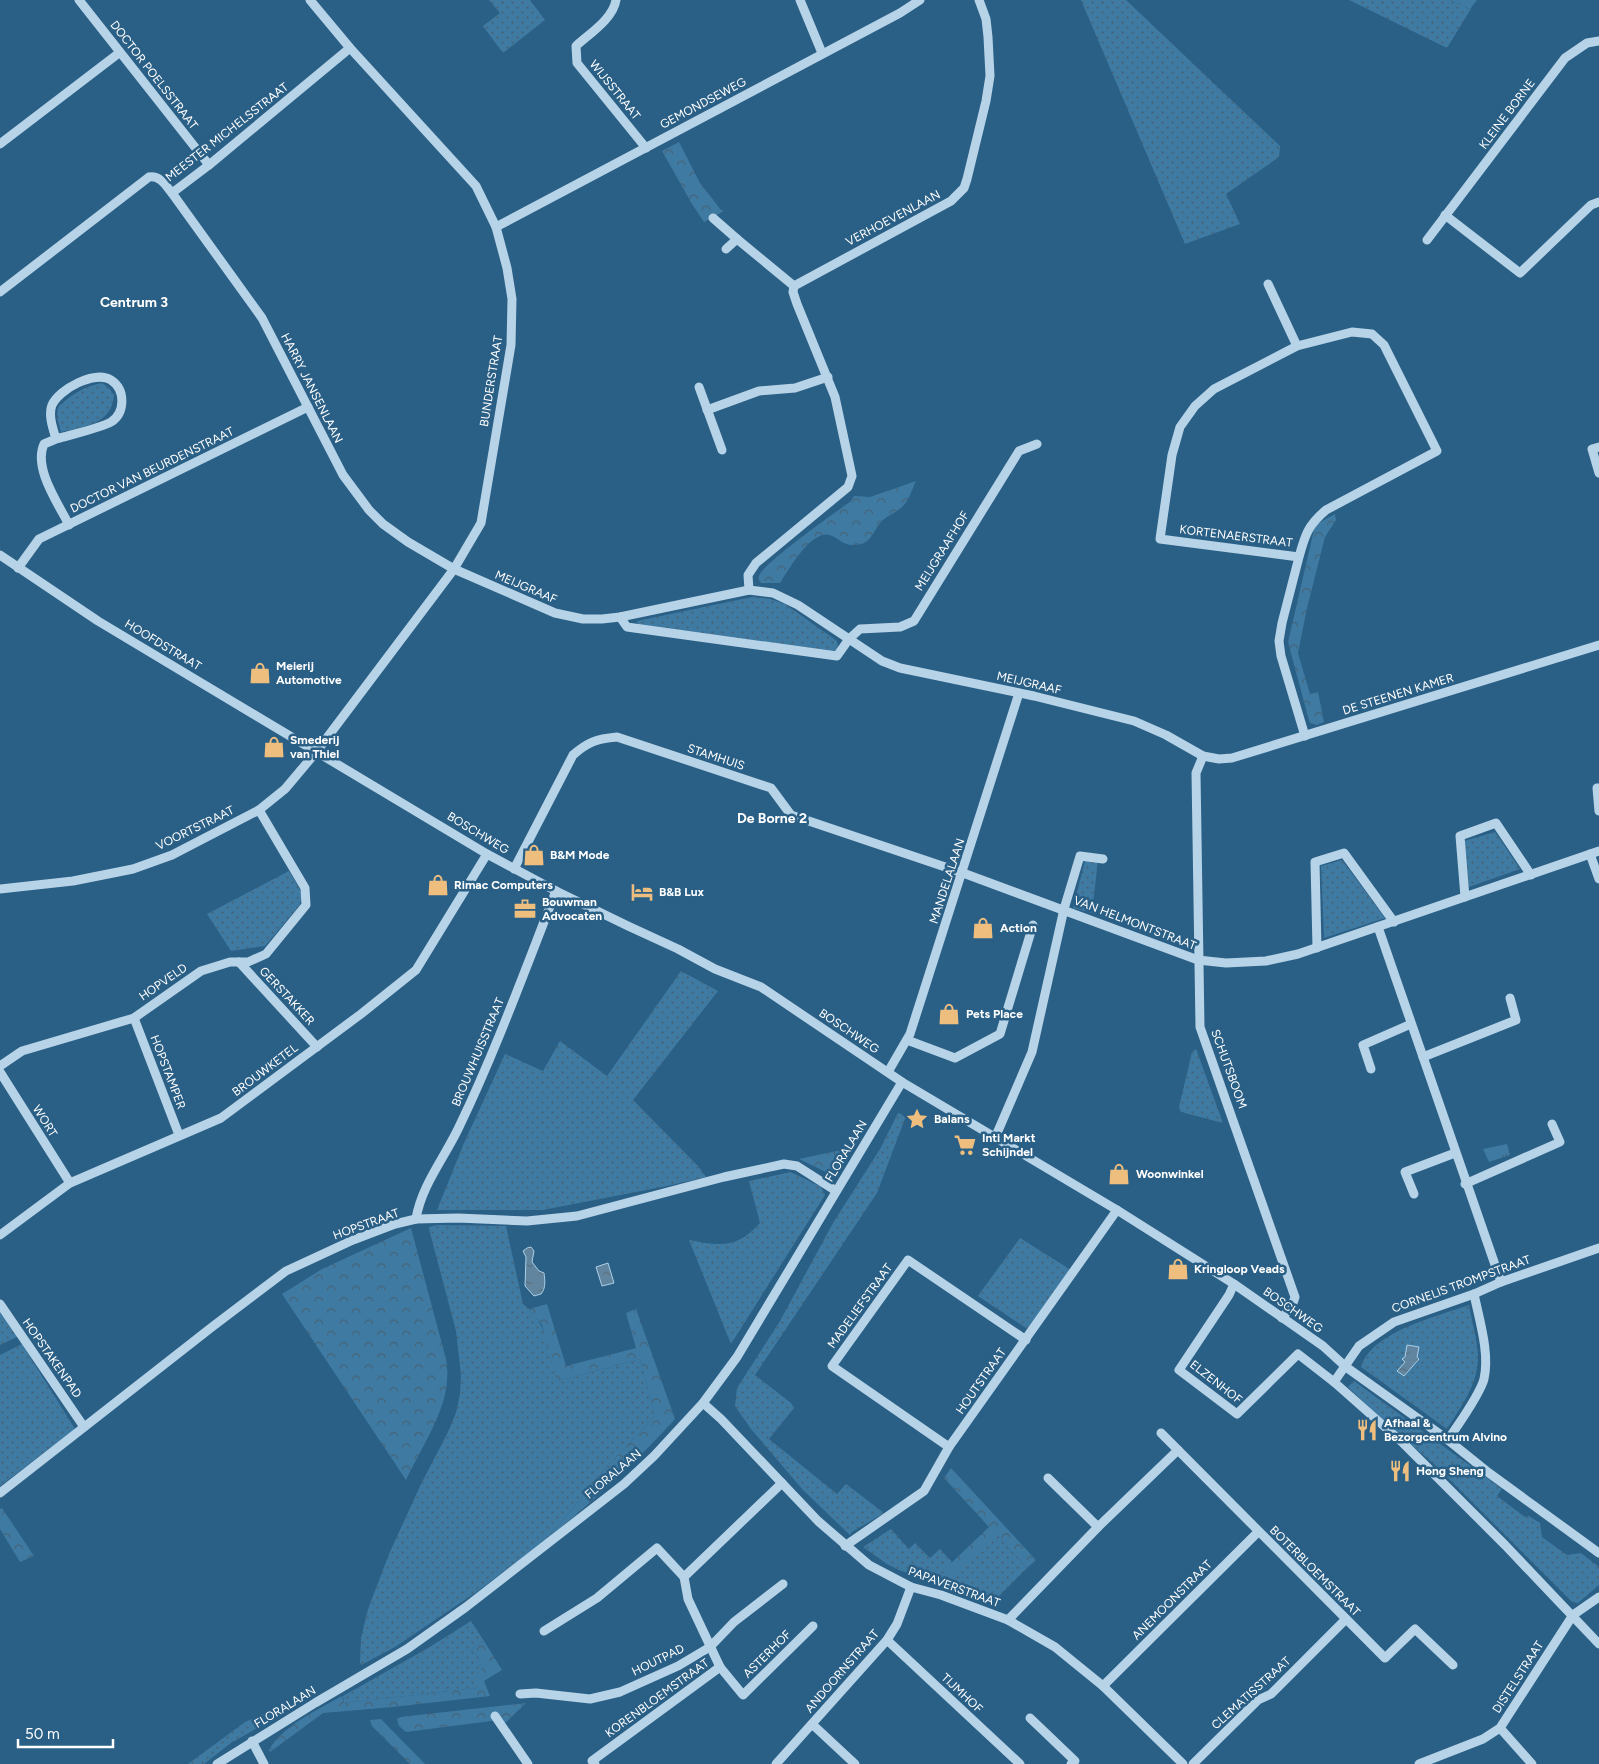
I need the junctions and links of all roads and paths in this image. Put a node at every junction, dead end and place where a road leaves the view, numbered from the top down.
1 (79, 0) edge
2 (310, 0) edge
3 (616, 0) edge
4 (800, 0) edge
5 (920, 0) edge
6 (979, 0) edge
7 (1599, 41) edge
8 (350, 48) junction
9 (120, 53) junction
10 (822, 53) junction
11 (0, 144) edge
12 (646, 148) junction
13 (209, 165) junction
14 (172, 193) junction
15 (1599, 202) edge
16 (1445, 215) junction
17 (713, 218) dead end
18 (496, 227) junction
19 (737, 239) junction
20 (1426, 240) dead end
21 (726, 249) dead end
22 (1268, 284) dead end
23 (794, 286) junction
24 (0, 292) edge
25 (1297, 346) junction
26 (828, 377) junction
27 (699, 387) dead end
28 (308, 407) junction
29 (707, 410) junction
30 (56, 439) junction
31 (1037, 444) dead end
32 (1599, 447) edge
33 (722, 450) dead end
34 (1599, 473) edge
35 (69, 525) junction
36 (0, 555) edge
37 (1299, 557) junction
38 (18, 568) junction
39 (454, 569) junction
40 (749, 590) junction
41 (620, 617) junction
42 (849, 639) junction
43 (1599, 645) edge
44 (1019, 693) junction
45 (1305, 736) junction
46 (317, 751) junction
47 (1203, 756) junction
48 (1599, 788) edge
49 (259, 810) junction
50 (1599, 811) edge
51 (1595, 853) edge
52 (487, 854) junction
53 (1103, 859) dead end
54 (514, 869) junction
55 (963, 873) junction
56 (1531, 875) junction
57 (1599, 879) edge
58 (0, 889) edge
59 (556, 891) junction
60 (1465, 897) junction
61 (1064, 909) junction
62 (1394, 922) junction
63 (1034, 925) dead end
64 (1378, 927) junction
65 (1317, 948) junction
66 (1198, 960) junction
67 (238, 962) junction
68 (1510, 998) dead end
69 (134, 1018) junction
70 (1411, 1024) junction
71 (907, 1040) junction
72 (317, 1046) junction
73 (1423, 1056) junction
74 (0, 1066) edge
75 (1371, 1069) dead end
76 (0, 1072) edge
77 (888, 1072) junction
78 (902, 1082) junction
79 (1552, 1124) dead end
80 (180, 1135) junction
81 (995, 1138) junction
82 (1455, 1153) junction
83 (70, 1183) junction
84 (1465, 1184) junction
85 (836, 1192) junction
86 (1414, 1194) dead end
87 (1117, 1210) junction
88 (416, 1220) junction
89 (0, 1235) edge
90 (1599, 1248) edge
91 (1500, 1282) junction
92 (1234, 1284) junction
93 (1474, 1294) junction
94 (0, 1304) edge
95 (1282, 1318) junction
96 (1026, 1340) junction
97 (1346, 1367) junction
98 (1334, 1382) junction
99 (703, 1403) junction
100 (84, 1427) junction
101 (1161, 1434) dead end
102 (1448, 1440) junction
103 (949, 1448) junction
104 (1178, 1450) junction
105 (1048, 1478) dead end
106 (782, 1483) junction
107 (0, 1493) edge
108 (1098, 1527) junction
109 (1258, 1532) junction
110 (845, 1546) junction
111 (1599, 1553) edge
112 (684, 1577) junction
113 (783, 1584) dead end
114 (912, 1586) junction
115 (1599, 1597) edge
116 (1573, 1615) junction
117 (1346, 1619) junction
118 (1008, 1620) junction
119 (813, 1626) dead end
120 (544, 1631) dead end
121 (887, 1640) junction
122 (1599, 1644) edge
123 (710, 1647) junction
124 (1453, 1664) dead end
125 (720, 1667) junction
126 (1103, 1686) junction
127 (520, 1694) dead end
128 (495, 1716) dead end
129 (1030, 1718) dead end
130 (812, 1724) junction
131 (1500, 1728) junction
132 (252, 1741) junction
133 (592, 1763) edge
134 (216, 1764) edge
135 (264, 1764) edge
136 (528, 1764) edge
137 (776, 1764) edge
138 (855, 1764) edge
139 (1020, 1764) edge
140 (1071, 1764) edge
141 (1183, 1764) edge
142 (1193, 1764) edge
143 (1419, 1764) edge
144 (1532, 1764) edge

1 - 9 street, DOCTOR POELSSTRAAT
2 - 8 street, BUNDERSTRAAT
3 - 12 street, WIJSSTRAAT
4 - 10 street
5 - 10 street, GEMONDSEWEG
6 - 23 street, VERHOEVENLAAN
7 - 16 street, KLEINE BORNE
8 - 13 street, MEESTER MICHELSSTRAAT
8 - 18 street, BUNDERSTRAAT
9 - 11 street
9 - 13 street, DOCTOR POELSSTRAAT
10 - 12 street, GEMONDSEWEG
12 - 18 street, GEMONDSEWEG
13 - 14 street, MEESTER MICHELSSTRAAT
14 - 24 street, MEESTER MICHELSSTRAAT
14 - 28 street, HARRY JANSENLAAN
15 - 16 street
16 - 20 street, KLEINE BORNE
17 - 19 street
18 - 39 street, BUNDERSTRAAT
19 - 21 street
19 - 23 street
22 - 25 street
23 - 26 street
25 - 37 street, KORTENAERSTRAAT
25 - 37 street, KORTENAERSTRAAT
26 - 29 street
26 - 40 street
27 - 29 street
28 - 35 street, DOCTOR VAN BEURDENSTRAAT
28 - 39 street, HARRY JANSENLAAN
29 - 33 street
30 - 30 street
30 - 35 street
31 - 42 street, MEIJGRAAFHOF
32 - 34 street
35 - 38 street, DOCTOR VAN BEURDENSTRAAT
36 - 38 street, HOOFDSTRAAT
37 - 45 street, KORTENAERSTRAAT
38 - 46 street, HOOFDSTRAAT
39 - 41 street, MEIJGRAAF
39 - 46 street, BUNDERSTRAAT
40 - 41 street, MEIJGRAAF
40 - 42 street, MEIJGRAAF
41 - 42 street
42 - 44 street, MEIJGRAAF
43 - 45 street, DE STEENEN KAMER
44 - 47 street, MEIJGRAAF
44 - 55 street, MANDELALAAN
45 - 47 street, DE STEENEN KAMER
46 - 49 street, VOORTSTRAAT
46 - 52 street, BOSCHWEG
47 - 66 street, SCHUTSBOOM
48 - 50 street
49 - 58 street, VOORTSTRAAT
49 - 67 street, HOPVELD
51 - 56 street, VAN HELMONTSTRAAT
51 - 57 street
52 - 54 street, BOSCHWEG
52 - 72 street, BROUWKETEL
53 - 61 street, VAN HELMONTSTRAAT
54 - 55 street, STAMHUIS
54 - 59 street, BOSCHWEG
55 - 61 street, VAN HELMONTSTRAAT
55 - 71 street, MANDELALAAN
56 - 60 street, VAN HELMONTSTRAAT
56 - 60 street
59 - 77 street, BOSCHWEG
59 - 88 street, BROUWHUISSTRAAT
60 - 62 street, VAN HELMONTSTRAAT
61 - 66 street, VAN HELMONTSTRAAT
61 - 81 street, VAN HELMONTSTRAAT
62 - 64 street, VAN HELMONTSTRAAT
62 - 65 street
63 - 71 street
64 - 65 street, VAN HELMONTSTRAAT
64 - 70 street
65 - 66 street, VAN HELMONTSTRAAT
66 - 95 street, SCHUTSBOOM
67 - 69 street, HOPVELD
67 - 72 street, GERSTAKKER
68 - 73 street
69 - 74 street, HOPVELD
69 - 80 street, HOPSTAMPER
70 - 73 street
70 - 75 street
71 - 77 street, MANDELALAAN
72 - 80 street, BROUWKETEL
73 - 82 street
76 - 83 street, WORT
77 - 78 street, BOSCHWEG
78 - 81 street, BOSCHWEG
78 - 85 street, FLORALAAN
79 - 84 street
80 - 83 street, BROUWKETEL
81 - 87 street, BOSCHWEG
82 - 84 street
82 - 86 street
83 - 89 street, BROUWKETEL
84 - 91 street
85 - 88 street, HOPSTRAAT
85 - 99 street, FLORALAAN
87 - 92 street, BOSCHWEG
87 - 96 street, HOUTSTRAAT
88 - 100 street, HOPSTRAAT
90 - 91 street, CORNELIS TROMPSTRAAT
91 - 93 street, CORNELIS TROMPSTRAAT
92 - 95 street, BOSCHWEG
92 - 98 street, ELZENHOF
93 - 97 street, CORNELIS TROMPSTRAAT
93 - 102 street
94 - 100 street, HOPSTAKENPAD
95 - 97 street, BOSCHWEG
96 - 103 street, HOUTSTRAAT
96 - 103 street, MADELIEFSTRAAT
97 - 98 street
97 - 102 street, BOSCHWEG
98 - 116 street
99 - 106 street, PAPAVERSTRAAT
99 - 132 street, FLORALAAN
100 - 107 street, HOPSTRAAT
101 - 104 street, BOTERBLOEMSTRAAT
102 - 111 street, BOSCHWEG
103 - 110 street, HOUTSTRAAT
104 - 108 street
104 - 109 street, BOTERBLOEMSTRAAT
105 - 108 street
106 - 110 street, PAPAVERSTRAAT
106 - 112 street
108 - 118 street
109 - 117 street, BOTERBLOEMSTRAAT
109 - 126 street, ANEMOONSTRAAT
110 - 114 street, PAPAVERSTRAAT
112 - 120 street
112 - 123 street, KORENBLOEMSTRAAT
113 - 123 street, HOUTPAD
114 - 118 street, PAPAVERSTRAAT
114 - 121 street, ANDOORNSTRAAT
115 - 116 street
116 - 122 street
116 - 131 street, DISTELSTRAAT
117 - 124 street, BOTERBLOEMSTRAAT
117 - 142 street, CLEMATISSTRAAT
118 - 126 street, PAPAVERSTRAAT
119 - 125 street, ASTERHOF
121 - 130 street, ANDOORNSTRAAT
121 - 139 street, TIJMHOF
123 - 125 street, KORENBLOEMSTRAAT
123 - 127 street, HOUTPAD
125 - 133 street, KORENBLOEMSTRAAT
126 - 141 street, PAPAVERSTRAAT
128 - 136 street
129 - 140 street
130 - 137 street, ANDOORNSTRAAT
130 - 138 street
131 - 143 street, DISTELSTRAAT
131 - 144 street
132 - 134 street, FLORALAAN
132 - 135 street

